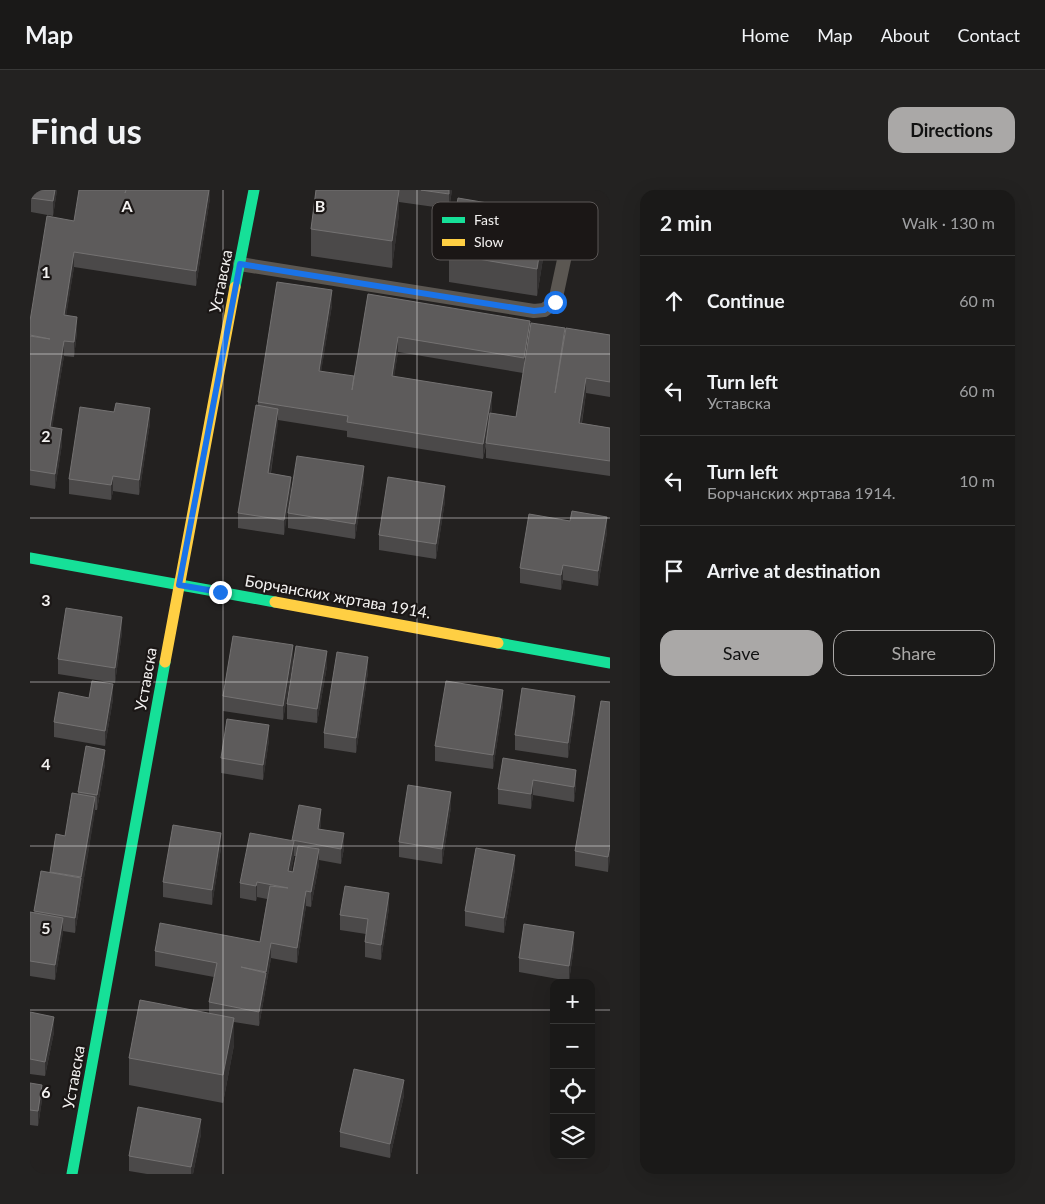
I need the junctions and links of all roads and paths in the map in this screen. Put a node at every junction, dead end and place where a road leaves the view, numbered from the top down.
1 (254, 190) edge
2 (564, 260) edge
3 (240, 264) junction
4 (30, 558) edge
5 (179, 585) junction
6 (610, 663) edge
7 (72, 1174) edge

1 - 3 street, Уставска
2 - 3 lane
3 - 5 street, Уставска
4 - 5 street, Борчанских жртава 1914.
5 - 6 street, Борчанских жртава 1914.
5 - 7 street, Уставска

